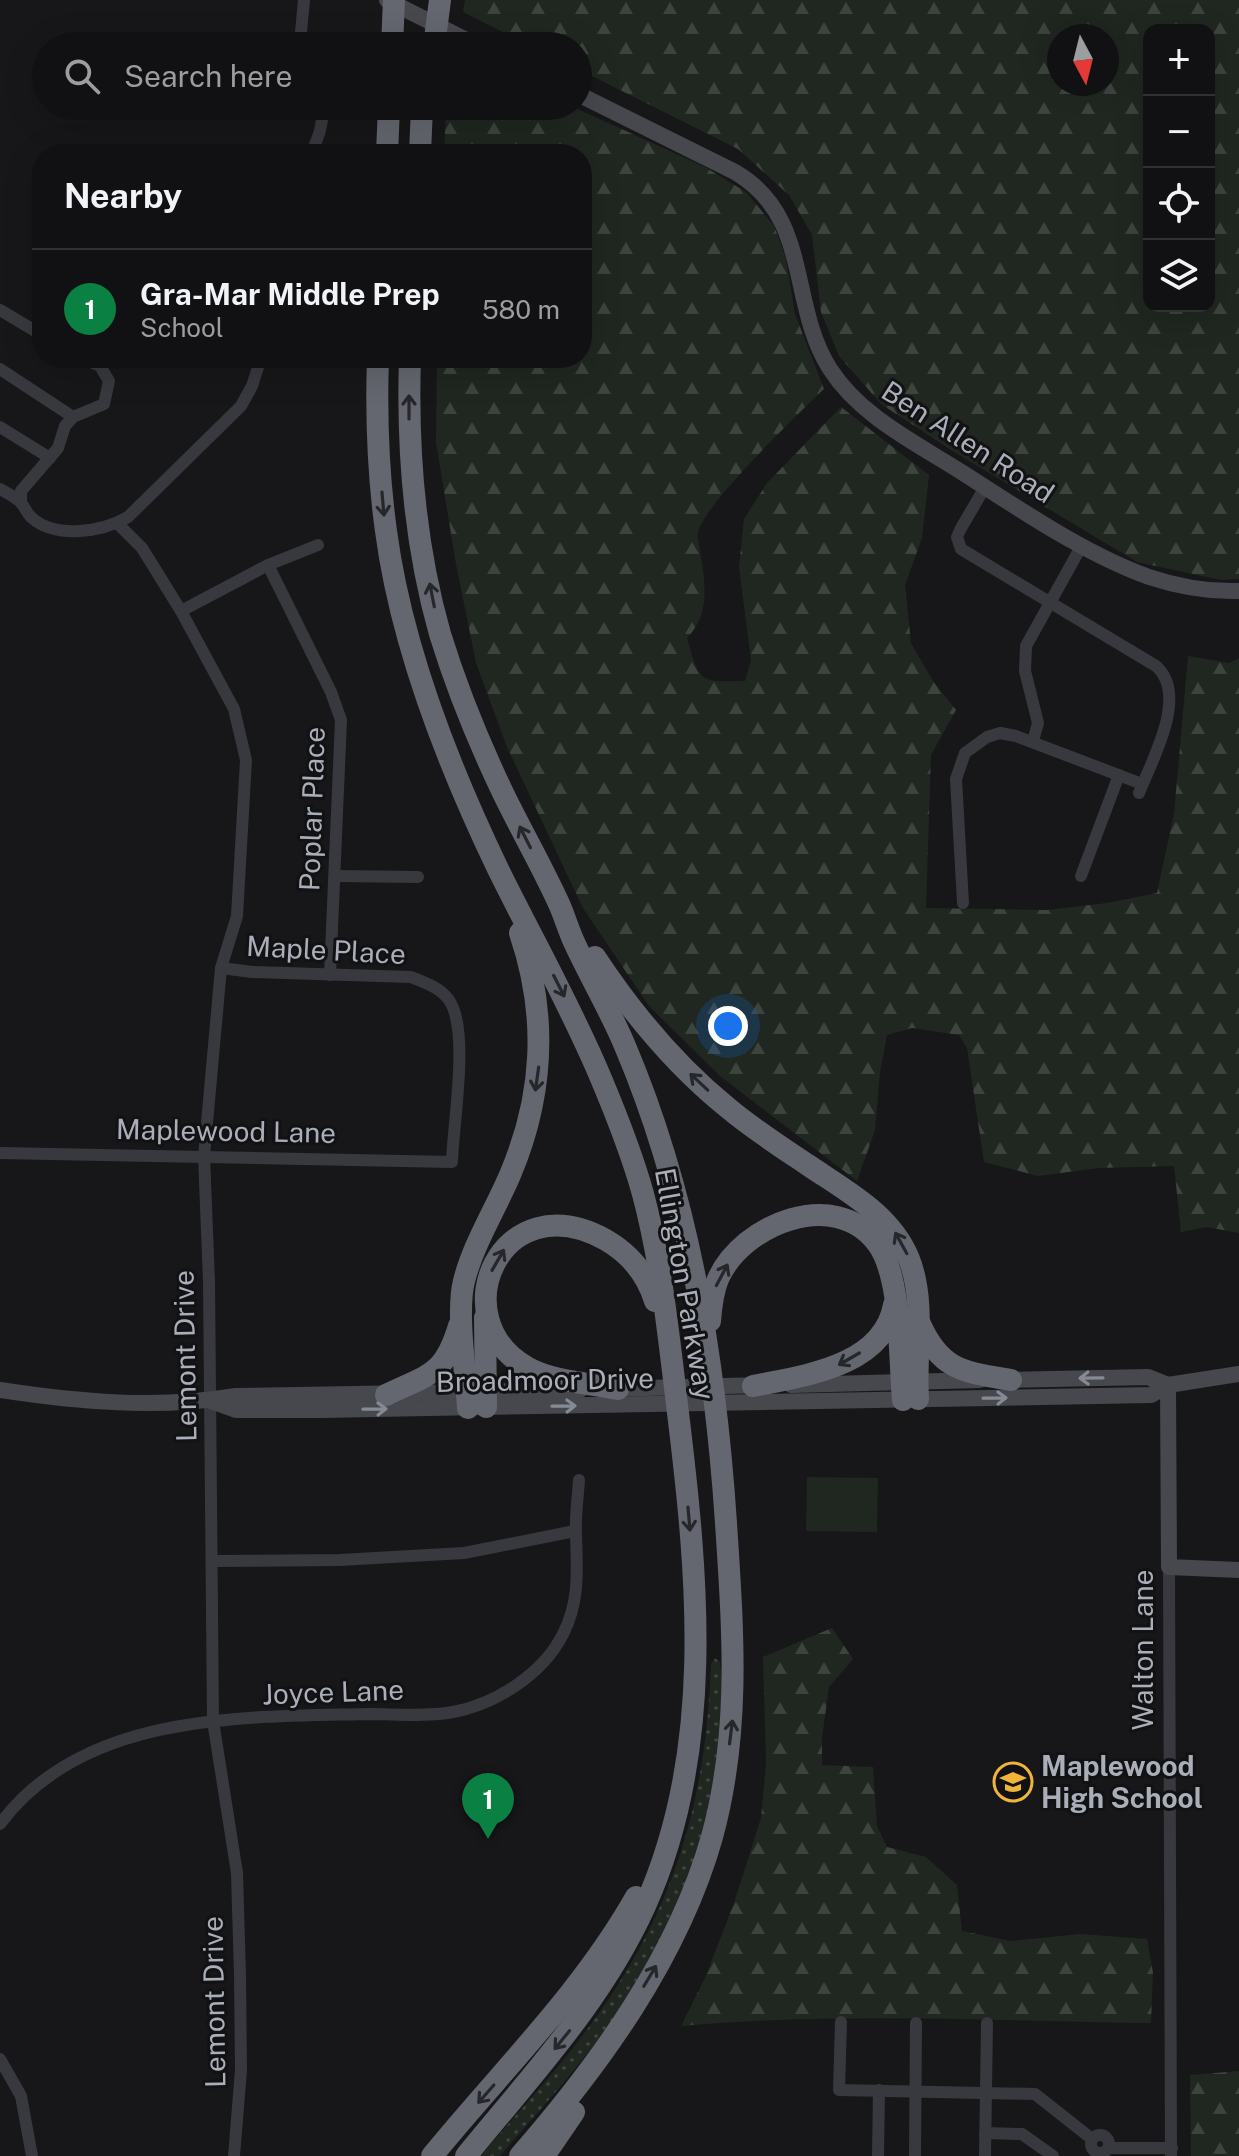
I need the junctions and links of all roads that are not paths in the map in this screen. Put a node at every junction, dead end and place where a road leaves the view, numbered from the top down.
1 (304, 0) edge
2 (390, 0) edge
3 (427, 0) edge
4 (440, 0) edge
5 (301, 32) edge
6 (391, 32) edge
7 (426, 32) edge
8 (436, 32) edge
9 (451, 32) edge
10 (592, 101) edge
11 (323, 120) edge
12 (388, 120) edge
13 (423, 120) edge
14 (316, 144) edge
15 (387, 144) edge
16 (421, 144) edge
17 (0, 310) edge
18 (32, 329) edge
19 (101, 368) edge
20 (258, 368) edge
21 (378, 368) edge
22 (410, 368) edge
23 (0, 369) edge
24 (73, 417) junction
25 (0, 427) edge
26 (50, 458) junction
27 (985, 487) junction
28 (0, 489) edge
29 (21, 502) junction
30 (117, 523) junction
31 (318, 545) dead end
32 (1082, 545) junction
33 (268, 565) junction
34 (1239, 591) edge
35 (1050, 602) junction
36 (181, 611) junction
37 (1033, 741) junction
38 (1119, 775) junction
39 (497, 867) junction
40 (336, 876) junction
41 (1081, 876) dead end
42 (418, 877) dead end
43 (963, 903) dead end
44 (560, 907) junction
45 (221, 968) junction
46 (330, 975) junction
47 (0, 1153) edge
48 (204, 1156) junction
49 (452, 1162) joint
50 (486, 1297) junction
51 (895, 1300) junction
52 (462, 1317) junction
53 (917, 1318) junction
54 (709, 1350) junction
55 (671, 1356) junction
56 (1239, 1374) edge
57 (1011, 1380) junction
58 (1168, 1385) junction
59 (753, 1386) junction
60 (618, 1389) junction
61 (0, 1390) edge
62 (909, 1391) junction
63 (386, 1395) junction
64 (210, 1400) junction
65 (477, 1400) junction
66 (579, 1480) dead end
67 (575, 1531) junction
68 (213, 1561) junction
69 (1169, 1567) junction
70 (1239, 1570) edge
71 (213, 1721) junction
72 (691, 1741) junction
73 (0, 1824) edge
74 (841, 2022) dead end
75 (916, 2023) dead end
76 (987, 2023) dead end
77 (610, 2044) junction
78 (0, 2059) edge
79 (879, 2090) junction
80 (916, 2090) junction
81 (986, 2092) junction
82 (985, 2133) junction
83 (439, 2148) edge
84 (1172, 2148) edge
85 (32, 2156) edge
86 (234, 2156) edge
87 (466, 2156) edge
88 (520, 2156) edge
89 (544, 2156) edge
90 (878, 2156) edge
91 (915, 2156) edge
92 (985, 2156) edge
93 (1053, 2156) edge

1 - 5 street
2 - 6 highway
2 - 9 main road
3 - 7 highway
4 - 8 highway
10 - 27 main road, Ben Allen Road
11 - 14 street
12 - 15 highway
13 - 16 highway
17 - 18 street
19 - 24 street
20 - 30 street
21 -> 39 highway, Ellington Parkway
44 -> 22 highway, Ellington Parkway
23 - 24 street
24 - 26 street
25 - 26 street
26 - 29 street
27 - 32 main road, Ben Allen Road
27 - 35 street
28 - 29 street
29 - 30 street
30 - 36 street, Lemont Drive
31 - 33 street
32 - 34 main road, Ben Allen Road
32 - 35 street
33 - 36 street
33 - 40 street, Poplar Place
35 - 37 street
35 - 38 street
36 - 45 street, Lemont Drive
37 - 38 street
37 - 43 street
38 - 41 street
39 -> 52 highway
39 -> 55 highway, Ellington Parkway
40 - 42 street
40 - 46 street, Poplar Place
53 -> 44 highway
44 - 54 highway, Ellington Parkway
45 - 46 street, Maple Place
45 - 48 street, Lemont Drive
46 - 49 street, Maple Place
47 - 48 street, Maplewood Lane
48 - 49 street, Maplewood Lane
48 - 64 street, Lemont Drive
50 -> 55 highway
50 - 60 highway
50 - 65 highway
54 -> 51 highway
51 -> 59 highway
51 - 62 highway
52 - 63 highway
52 - 65 highway
53 - 57 highway
53 - 62 highway
77 -> 54 highway, Ellington Parkway
55 -> 72 highway, Ellington Parkway
56 - 58 main road, Broadmoor Drive
58 -> 57 main road, Broadmoor Drive
57 - 62 main road, Broadmoor Drive
62 -> 58 main road, Broadmoor Drive
58 - 69 main road, Walton Lane
59 - 60 main road, Broadmoor Drive
59 - 62 main road, Broadmoor Drive
60 - 65 main road, Broadmoor Drive
61 - 64 main road, Broadmoor Drive
65 -> 62 main road, Broadmoor Drive
63 - 64 main road, Broadmoor Drive
63 - 65 main road, Broadmoor Drive
64 -> 65 main road, Broadmoor Drive
64 - 68 street, Lemont Drive
66 - 67 street, Joyce Lane
67 - 68 street
67 - 71 street, Joyce Lane
68 - 71 street, Lemont Drive
69 - 70 main road
69 - 84 street, Walton Lane
71 - 73 street, Joyce Lane
71 - 86 street, Lemont Drive
72 -> 83 highway
72 -> 87 highway, Ellington Parkway
74 - 79 street
75 - 80 street
76 - 81 street
77 - 88 highway, Ellington Parkway
77 - 89 highway
78 - 85 street
79 - 80 street
79 - 90 street
80 - 81 street
80 - 91 street
81 - 82 street
81 - 84 street
82 - 92 street
82 - 93 street

